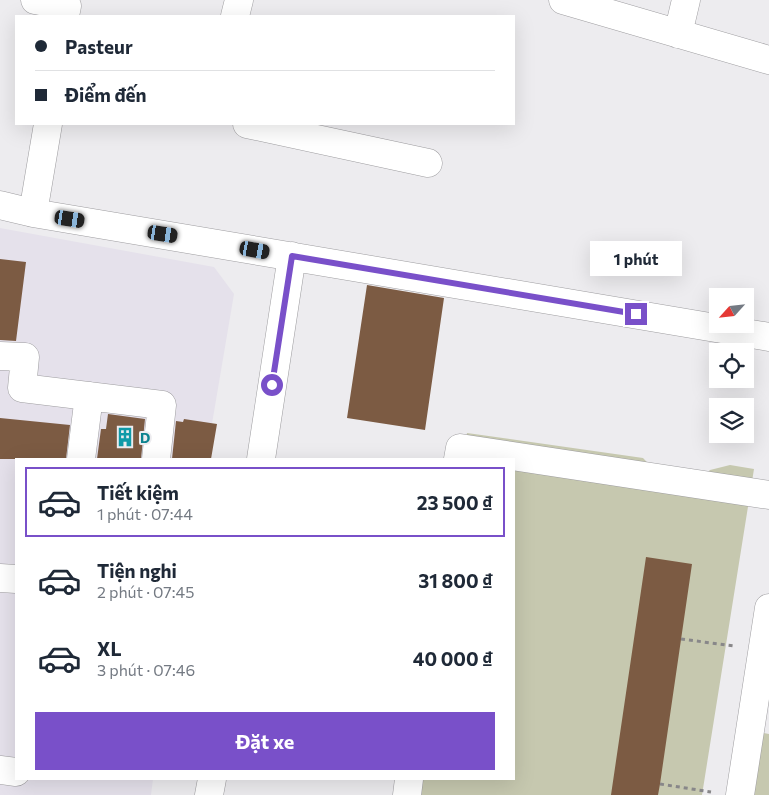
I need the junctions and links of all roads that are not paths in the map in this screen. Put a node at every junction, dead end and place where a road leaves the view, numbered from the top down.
1 (35, 0) edge
2 (239, 0) edge
3 (563, 0) edge
4 (686, 0) edge
5 (65, 15) edge
6 (235, 15) edge
7 (678, 34) junction
8 (769, 60) edge
9 (48, 125) edge
10 (252, 125) edge
11 (428, 163) dead end
12 (0, 205) edge
13 (33, 213) junction
14 (292, 256) junction
15 (769, 337) edge
16 (0, 356) edge
17 (89, 396) junction
18 (81, 458) edge
19 (156, 458) edge
20 (261, 458) edge
21 (458, 458) edge
22 (769, 495) edge
23 (0, 578) edge
24 (15, 579) edge
25 (769, 608) edge
26 (0, 770) edge
27 (15, 772) edge
28 (212, 780) edge
29 (410, 780) edge
30 (210, 795) edge
31 (407, 795) edge
32 (740, 795) edge

1 - 5 street
2 - 6 street
3 - 7 street
4 - 7 street
7 - 8 street
9 - 13 street
10 - 11 street
12 - 13 street
13 - 14 street
14 - 15 street
14 - 20 street
16 - 17 street
17 - 18 street
17 - 19 street
21 - 22 street
23 - 24 street
25 - 32 street
26 - 27 street
28 - 30 street
29 - 31 street

